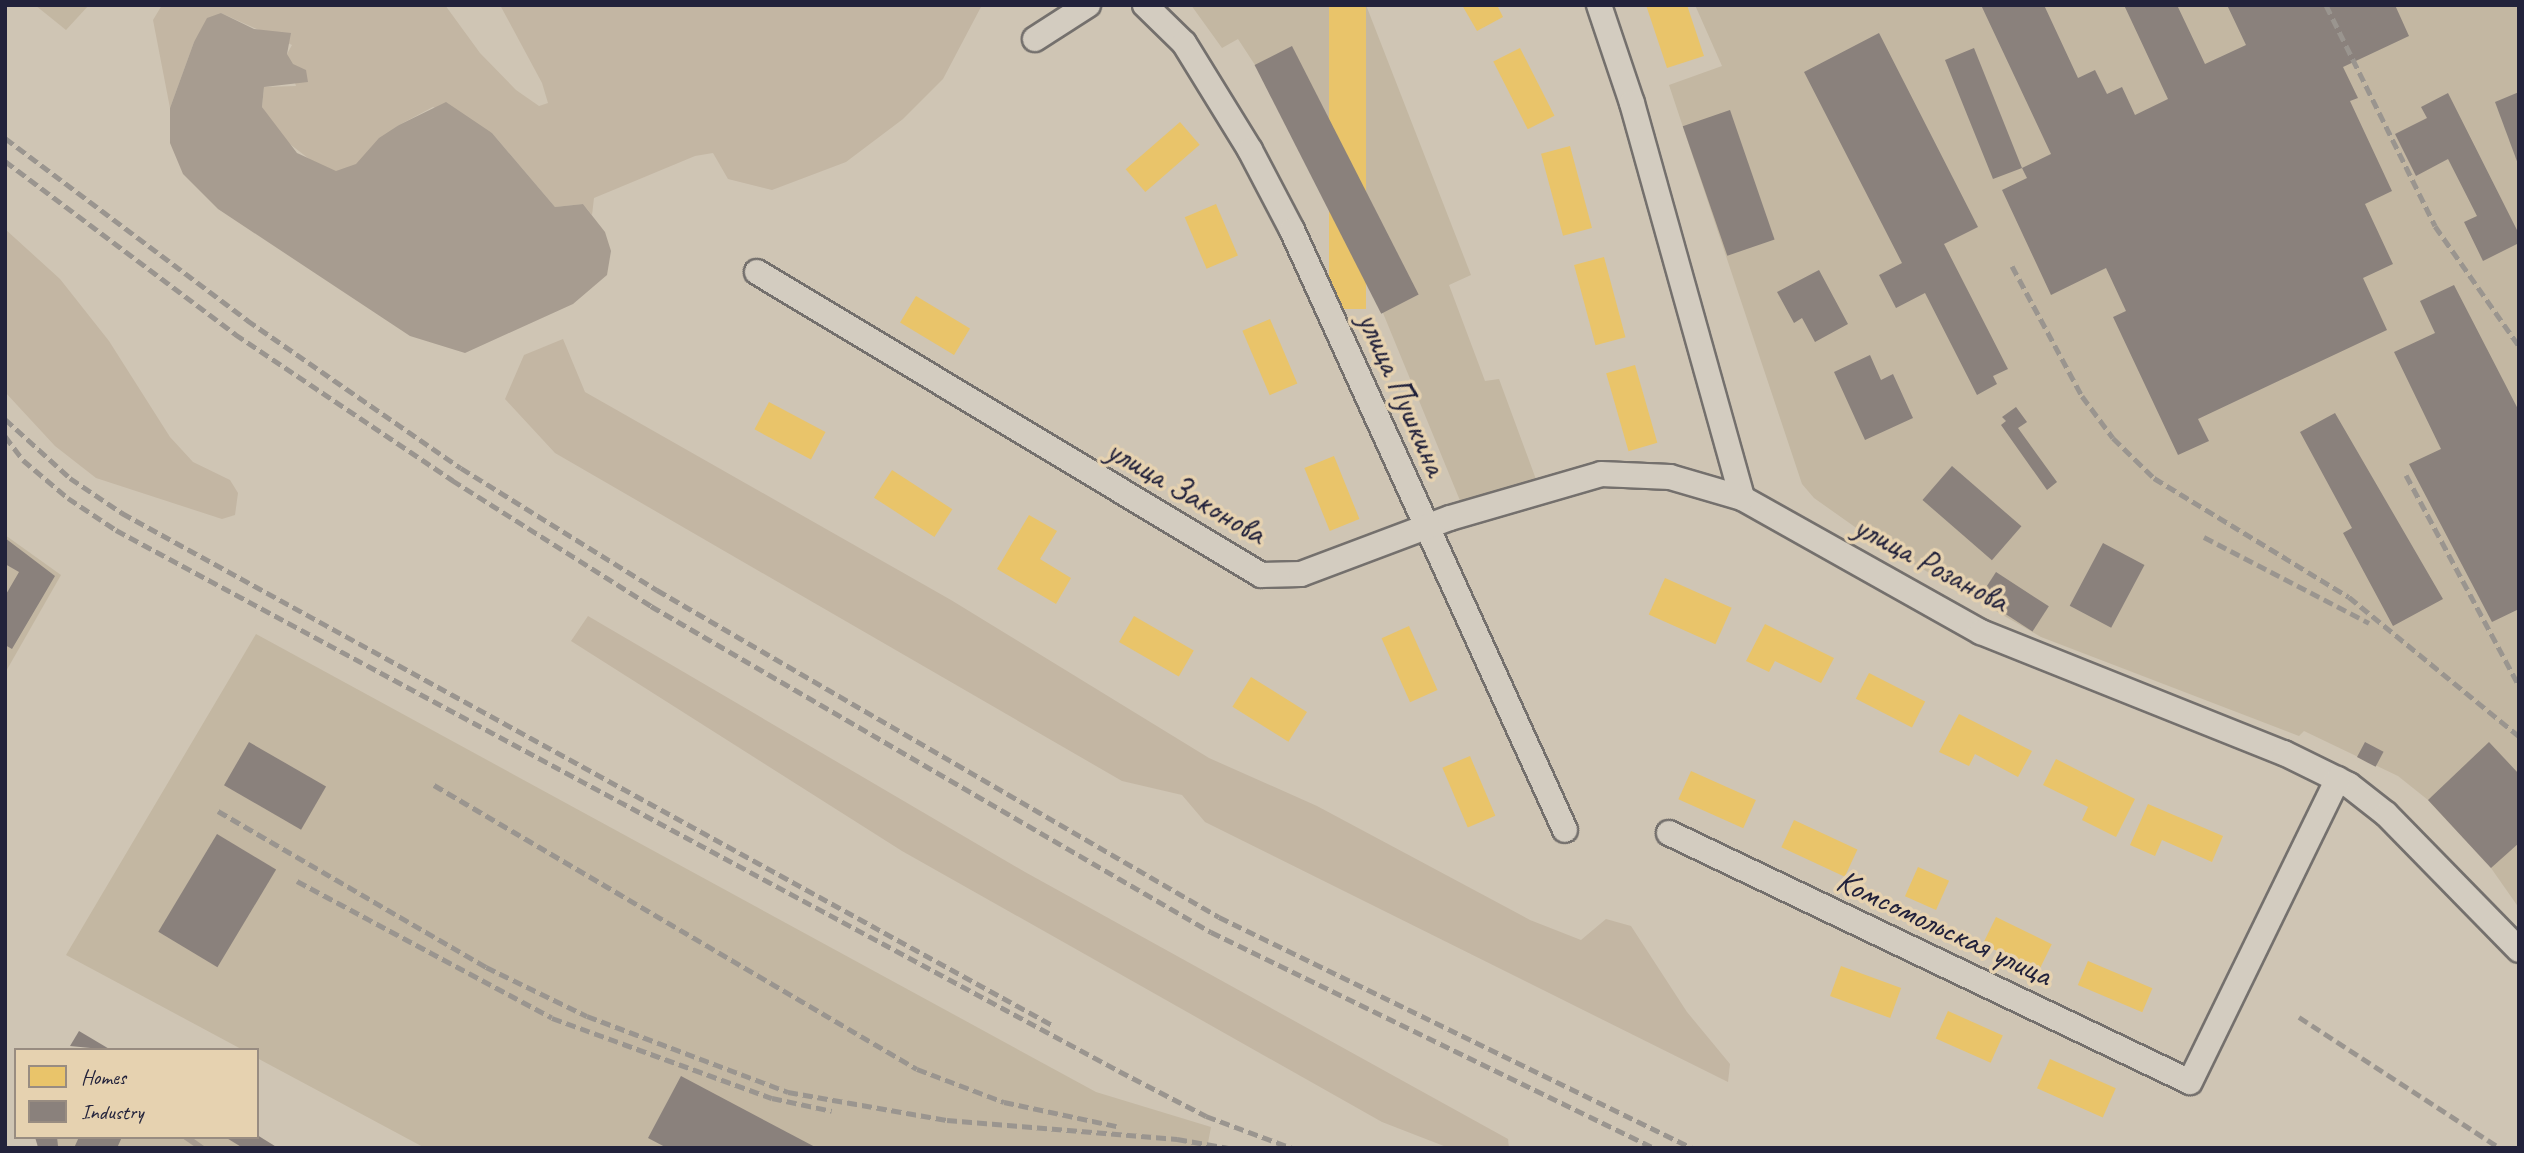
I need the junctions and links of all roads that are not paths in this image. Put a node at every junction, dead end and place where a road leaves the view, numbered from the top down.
1 (1088, 5) edge
2 (1145, 5) edge
3 (1599, 5) edge
4 (1035, 39) dead end
5 (757, 272) dead end
6 (1742, 498) junction
7 (1425, 529) junction
8 (2338, 779) junction
9 (1565, 830) dead end
10 (1670, 833) dead end
11 (2519, 950) edge

1 - 4 street
2 - 7 street, улица Пушкина
3 - 6 street
5 - 7 street, улица Законова
6 - 7 street, улица Законова
6 - 8 street, улица Розанова
7 - 9 street, улица Пушкина
8 - 10 street, Комсомольская улица
8 - 11 street, улица Розанова

